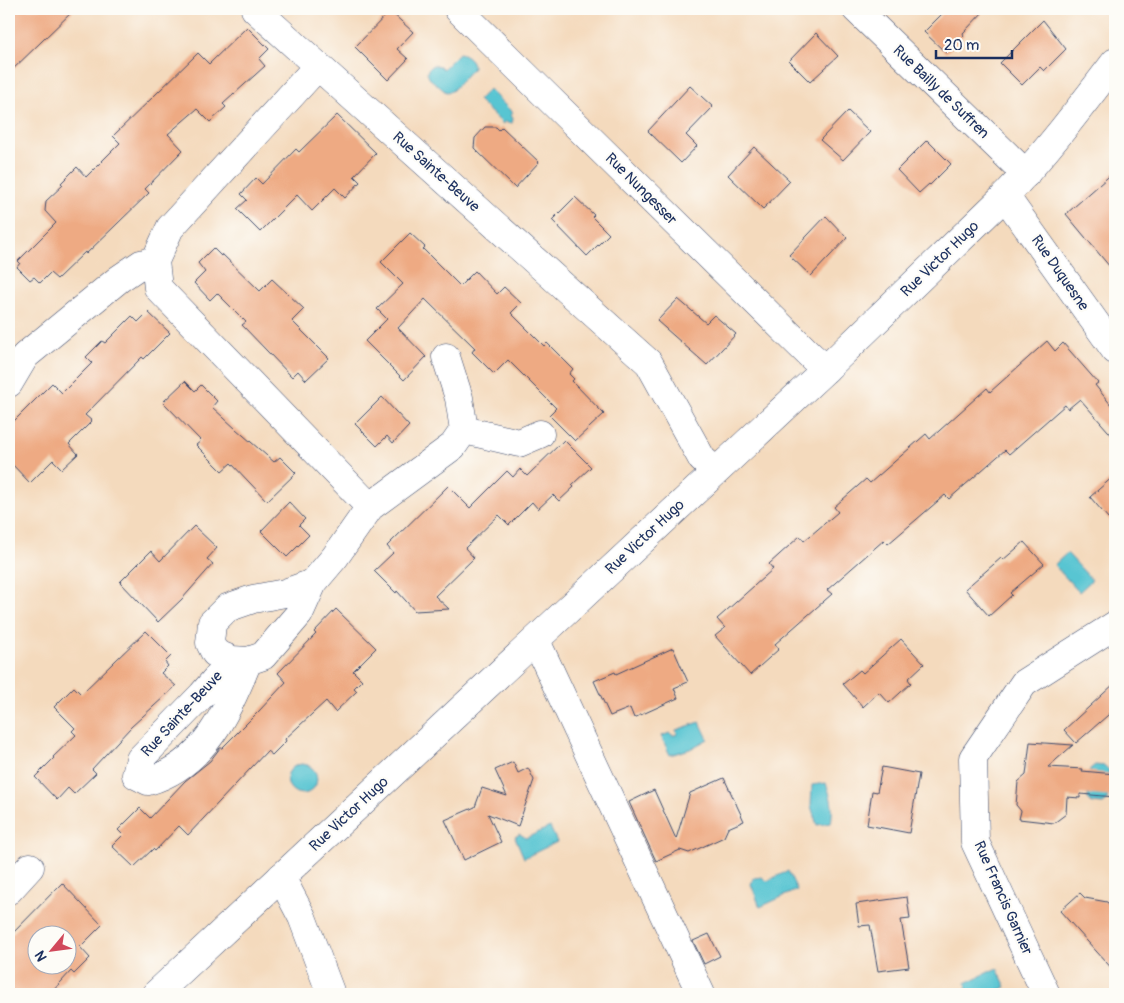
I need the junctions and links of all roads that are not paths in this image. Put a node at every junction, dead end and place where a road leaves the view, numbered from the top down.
1 (255, 9) edge
2 (458, 9) edge
3 (856, 9) edge
4 (1115, 62) edge
5 (318, 66) junction
6 (1026, 174) junction
7 (1006, 196) junction
8 (155, 261) junction
9 (1115, 350) edge
10 (17, 355) edge
11 (446, 357) dead end
12 (826, 369) junction
13 (9, 383) edge
14 (464, 430) junction
15 (540, 434) dead end
16 (715, 471) junction
17 (370, 507) junction
18 (312, 583) junction
19 (1115, 625) edge
20 (536, 640) junction
21 (30, 867) dead end
22 (281, 877) junction
23 (9, 890) edge
24 (156, 994) edge
25 (331, 994) edge
26 (701, 994) edge
27 (1046, 994) edge

1 - 5 street, Rue Sainte-Beuve
2 - 12 street, Rue Nungesser
3 - 6 street, Rue Bailly de Suffren
4 - 6 street, Rue Victor Hugo
5 - 8 street
5 - 16 street, Rue Sainte-Beuve
6 - 7 street, Rue Victor Hugo
7 - 9 street, Rue Duquesne
7 - 12 street, Rue Victor Hugo
8 - 10 street
8 - 17 street
10 - 13 street
11 - 14 street
12 - 16 street, Rue Victor Hugo
14 - 15 street
14 - 17 street, Rue Sainte-Beuve
16 - 20 street, Rue Victor Hugo
17 - 18 street, Rue Sainte-Beuve
18 - 18 street, Rue Sainte-Beuve
19 - 27 street, Rue Francis Garnier
20 - 22 street, Rue Victor Hugo
20 - 26 street
21 - 23 street
22 - 24 street, Rue Victor Hugo
22 - 25 street

